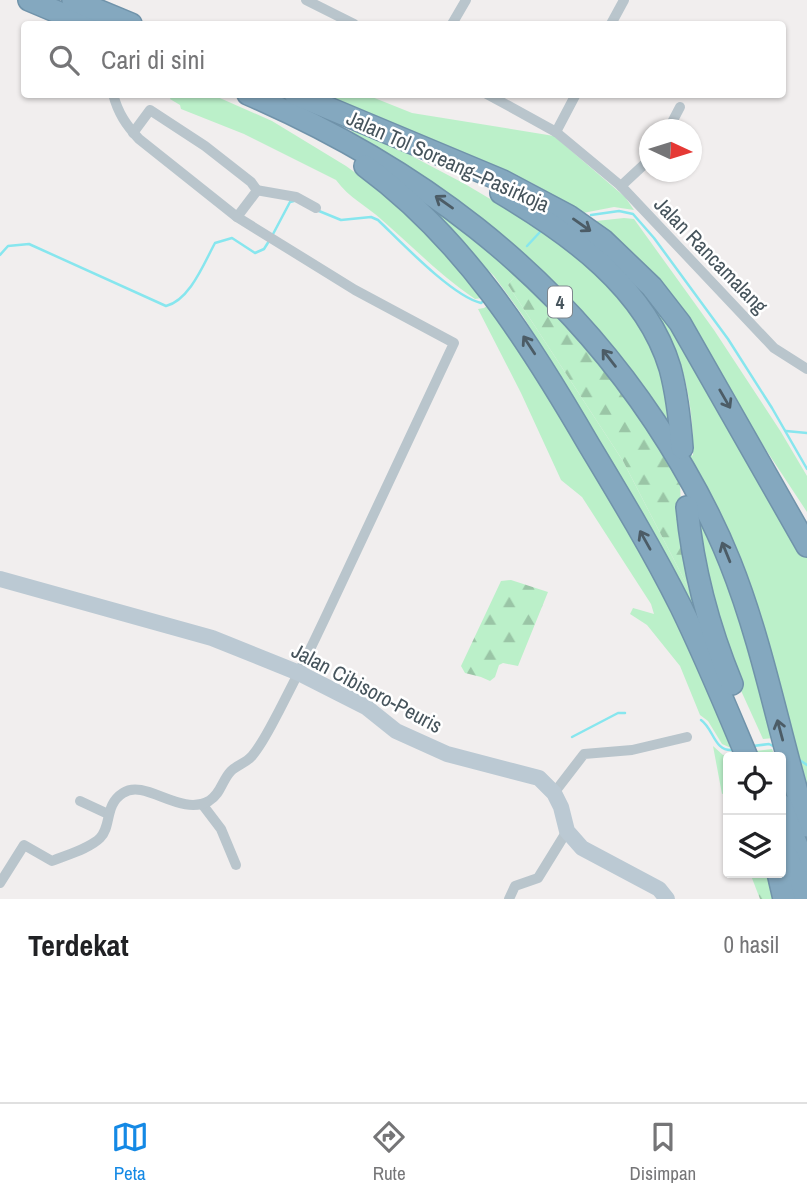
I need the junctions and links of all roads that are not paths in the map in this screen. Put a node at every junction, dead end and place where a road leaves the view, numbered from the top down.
1 (29, 0) edge
2 (74, 0) edge
3 (306, 0) edge
4 (466, 0) edge
5 (624, 0) edge
6 (79, 21) edge
7 (124, 21) edge
8 (348, 21) edge
9 (454, 21) edge
10 (613, 21) edge
11 (114, 98) edge
12 (255, 98) edge
13 (256, 98) edge
14 (304, 98) edge
15 (494, 98) edge
16 (574, 98) edge
17 (680, 107) dead end
18 (674, 119) edge
19 (365, 124) junction
20 (556, 132) junction
21 (133, 133) junction
22 (639, 169) edge
23 (621, 187) junction
24 (256, 190) junction
25 (316, 208) dead end
26 (237, 216) junction
27 (807, 354) edge
28 (804, 368) edge
29 (682, 448) dead end
30 (755, 452) junction
31 (687, 507) dead end
32 (807, 530) edge
33 (807, 546) edge
34 (0, 579) edge
35 (706, 642) junction
36 (299, 673) junction
37 (687, 737) dead end
38 (744, 752) edge
39 (760, 752) edge
40 (554, 793) junction
41 (789, 800) edge
42 (80, 801) dead end
43 (202, 804) junction
44 (108, 814) junction
45 (807, 826) edge
46 (567, 831) junction
47 (786, 852) edge
48 (236, 865) dead end
49 (807, 871) edge
50 (779, 878) edge
51 (0, 883) edge
52 (509, 899) edge
53 (667, 899) edge
54 (784, 899) edge
55 (805, 899) edge

1 - 6 highway
2 - 7 highway
3 - 8 street
4 - 9 street
5 - 10 street
11 - 21 street
35 -> 12 highway
41 -> 13 highway, Jalan Tol Soreang–Pasirkoja / 4
14 - 19 highway, Jalan Tol Soreang–Pasirkoja
15 - 20 street, Jalan Rancamalang
16 - 20 street
17 - 18 street
19 - 29 highway
19 -> 30 highway, Jalan Tol Soreang–Pasirkoja
20 - 23 street, Jalan Rancamalang
21 - 24 street
21 - 26 street
22 - 23 street
23 - 28 street, Jalan Rancamalang
24 - 25 street
24 - 26 street
26 - 36 street
27 - 28 street
30 - 32 highway
30 - 33 highway, Jalan Tol Soreang–Pasirkoja
31 - 35 highway
34 - 36 street, Jalan Cibisoro-Peuris
35 - 38 highway
35 - 39 highway
36 - 40 street, Jalan Cibisoro-Peuris
36 - 43 street
37 - 40 street
40 - 46 street
41 - 45 highway, Jalan Tol Soreang–Pasirkoja / 4
41 - 49 highway
42 - 44 street
43 - 44 street
43 - 48 street
44 - 51 street
46 - 52 street
46 - 53 street
47 - 55 highway
50 - 54 highway

